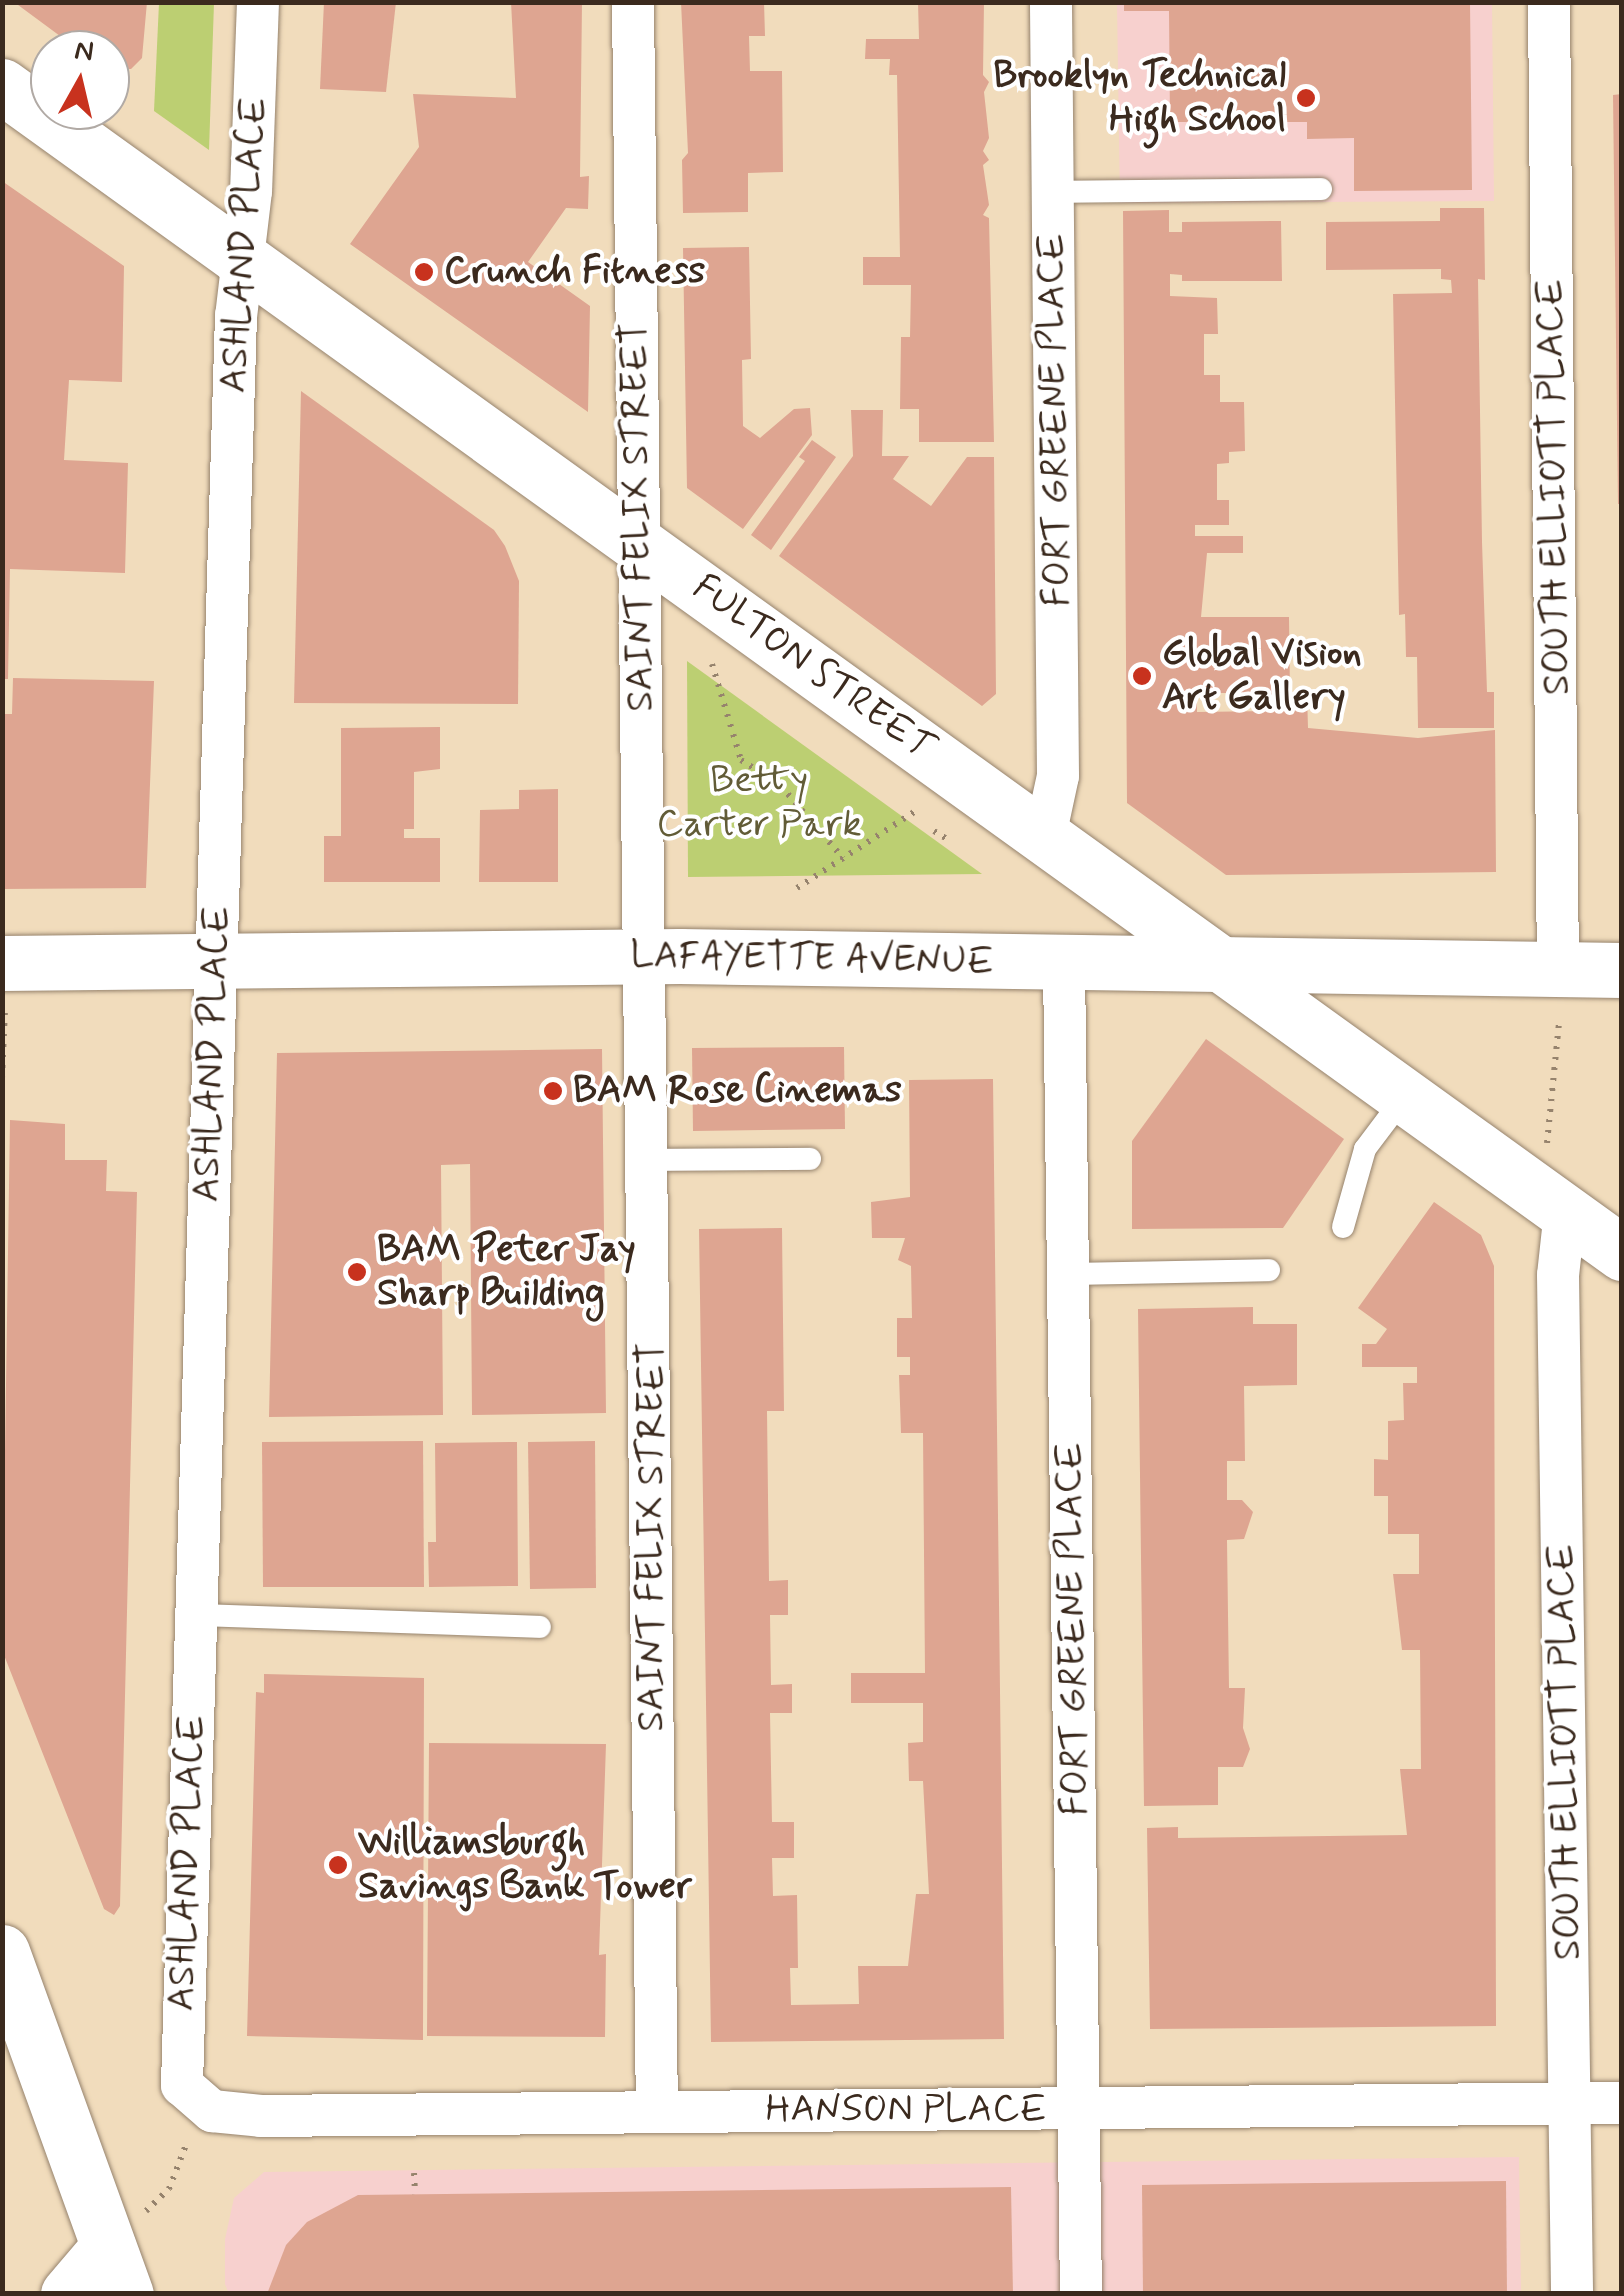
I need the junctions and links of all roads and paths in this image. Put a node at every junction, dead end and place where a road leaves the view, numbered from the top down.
1 (258, 2) edge
2 (633, 2) edge
3 (1051, 2) edge
4 (1549, 2) edge
5 (2, 86) edge
6 (1321, 189) dead end
7 (1052, 192) junction
8 (241, 261) junction
9 (638, 541) junction
10 (712, 664) dead end
11 (917, 810) dead end
12 (934, 831) dead end
13 (1045, 836) junction
14 (950, 842) dead end
15 (843, 858) junction
16 (797, 888) dead end
17 (647, 956) junction
18 (214, 961) junction
19 (1064, 964) junction
20 (1224, 966) junction
21 (1622, 970) edge
22 (4, 984) edge
23 (1559, 997) junction
24 (2, 1078) edge
25 (1405, 1096) junction
26 (1547, 1144) dead end
27 (810, 1159) dead end
28 (649, 1160) junction
29 (1564, 1212) junction
30 (1343, 1227) dead end
31 (1622, 1253) edge
32 (1269, 1270) dead end
33 (1069, 1274) junction
34 (197, 1615) junction
35 (540, 1627) dead end
36 (2, 1952) edge
37 (12, 2005) edge
38 (194, 2102) junction
39 (1570, 2104) junction
40 (1622, 2104) edge
41 (1079, 2108) junction
42 (657, 2112) junction
43 (414, 2174) dead end
44 (414, 2194) dead end
45 (117, 2270) edge
46 (68, 2294) edge
47 (1081, 2294) edge
48 (1572, 2294) edge

1 - 8 street, ASHLAND PLACE
2 - 9 street, SAINT FELIX STREET
3 - 7 street, FORT GREENE PLACE
4 - 23 street, SOUTH ELLIOTT PLACE
5 - 8 main road, FULTON STREET
6 - 7 lane
7 - 13 street, FORT GREENE PLACE
8 - 9 main road, FULTON STREET
8 - 18 street, ASHLAND PLACE
9 - 13 main road, FULTON STREET
9 - 17 street, SAINT FELIX STREET
10 - 15 path
11 - 15 path
12 - 14 path
13 - 20 main road, FULTON STREET
15 - 16 path
17 - 18 main road, LAFAYETTE AVENUE
17 - 19 main road, LAFAYETTE AVENUE
17 - 28 street, SAINT FELIX STREET
18 - 22 main road, LAFAYETTE AVENUE
18 - 34 street, ASHLAND PLACE
19 - 20 main road, LAFAYETTE AVENUE
19 - 33 street, FORT GREENE PLACE
20 - 23 main road, LAFAYETTE AVENUE
20 - 25 main road, FULTON STREET
21 - 23 main road, LAFAYETTE AVENUE
22 - 24 path
23 - 26 path
25 - 29 main road, FULTON STREET
25 - 30 lane
27 - 28 lane
28 - 42 street, SAINT FELIX STREET
29 - 31 main road, FULTON STREET
29 - 39 street, SOUTH ELLIOTT PLACE
32 - 33 lane
33 - 41 street, FORT GREENE PLACE
34 - 35 lane
34 - 38 street, ASHLAND PLACE
36 - 37 main road
37 - 45 main road
38 - 42 street, HANSON PLACE
38 - 45 path
39 - 40 street, HANSON PLACE
39 - 41 street, HANSON PLACE
39 - 48 street, SOUTH ELLIOTT PLACE
41 - 42 street, HANSON PLACE
41 - 47 street, FORT GREENE PLACE
43 - 44 path
45 - 46 main road

